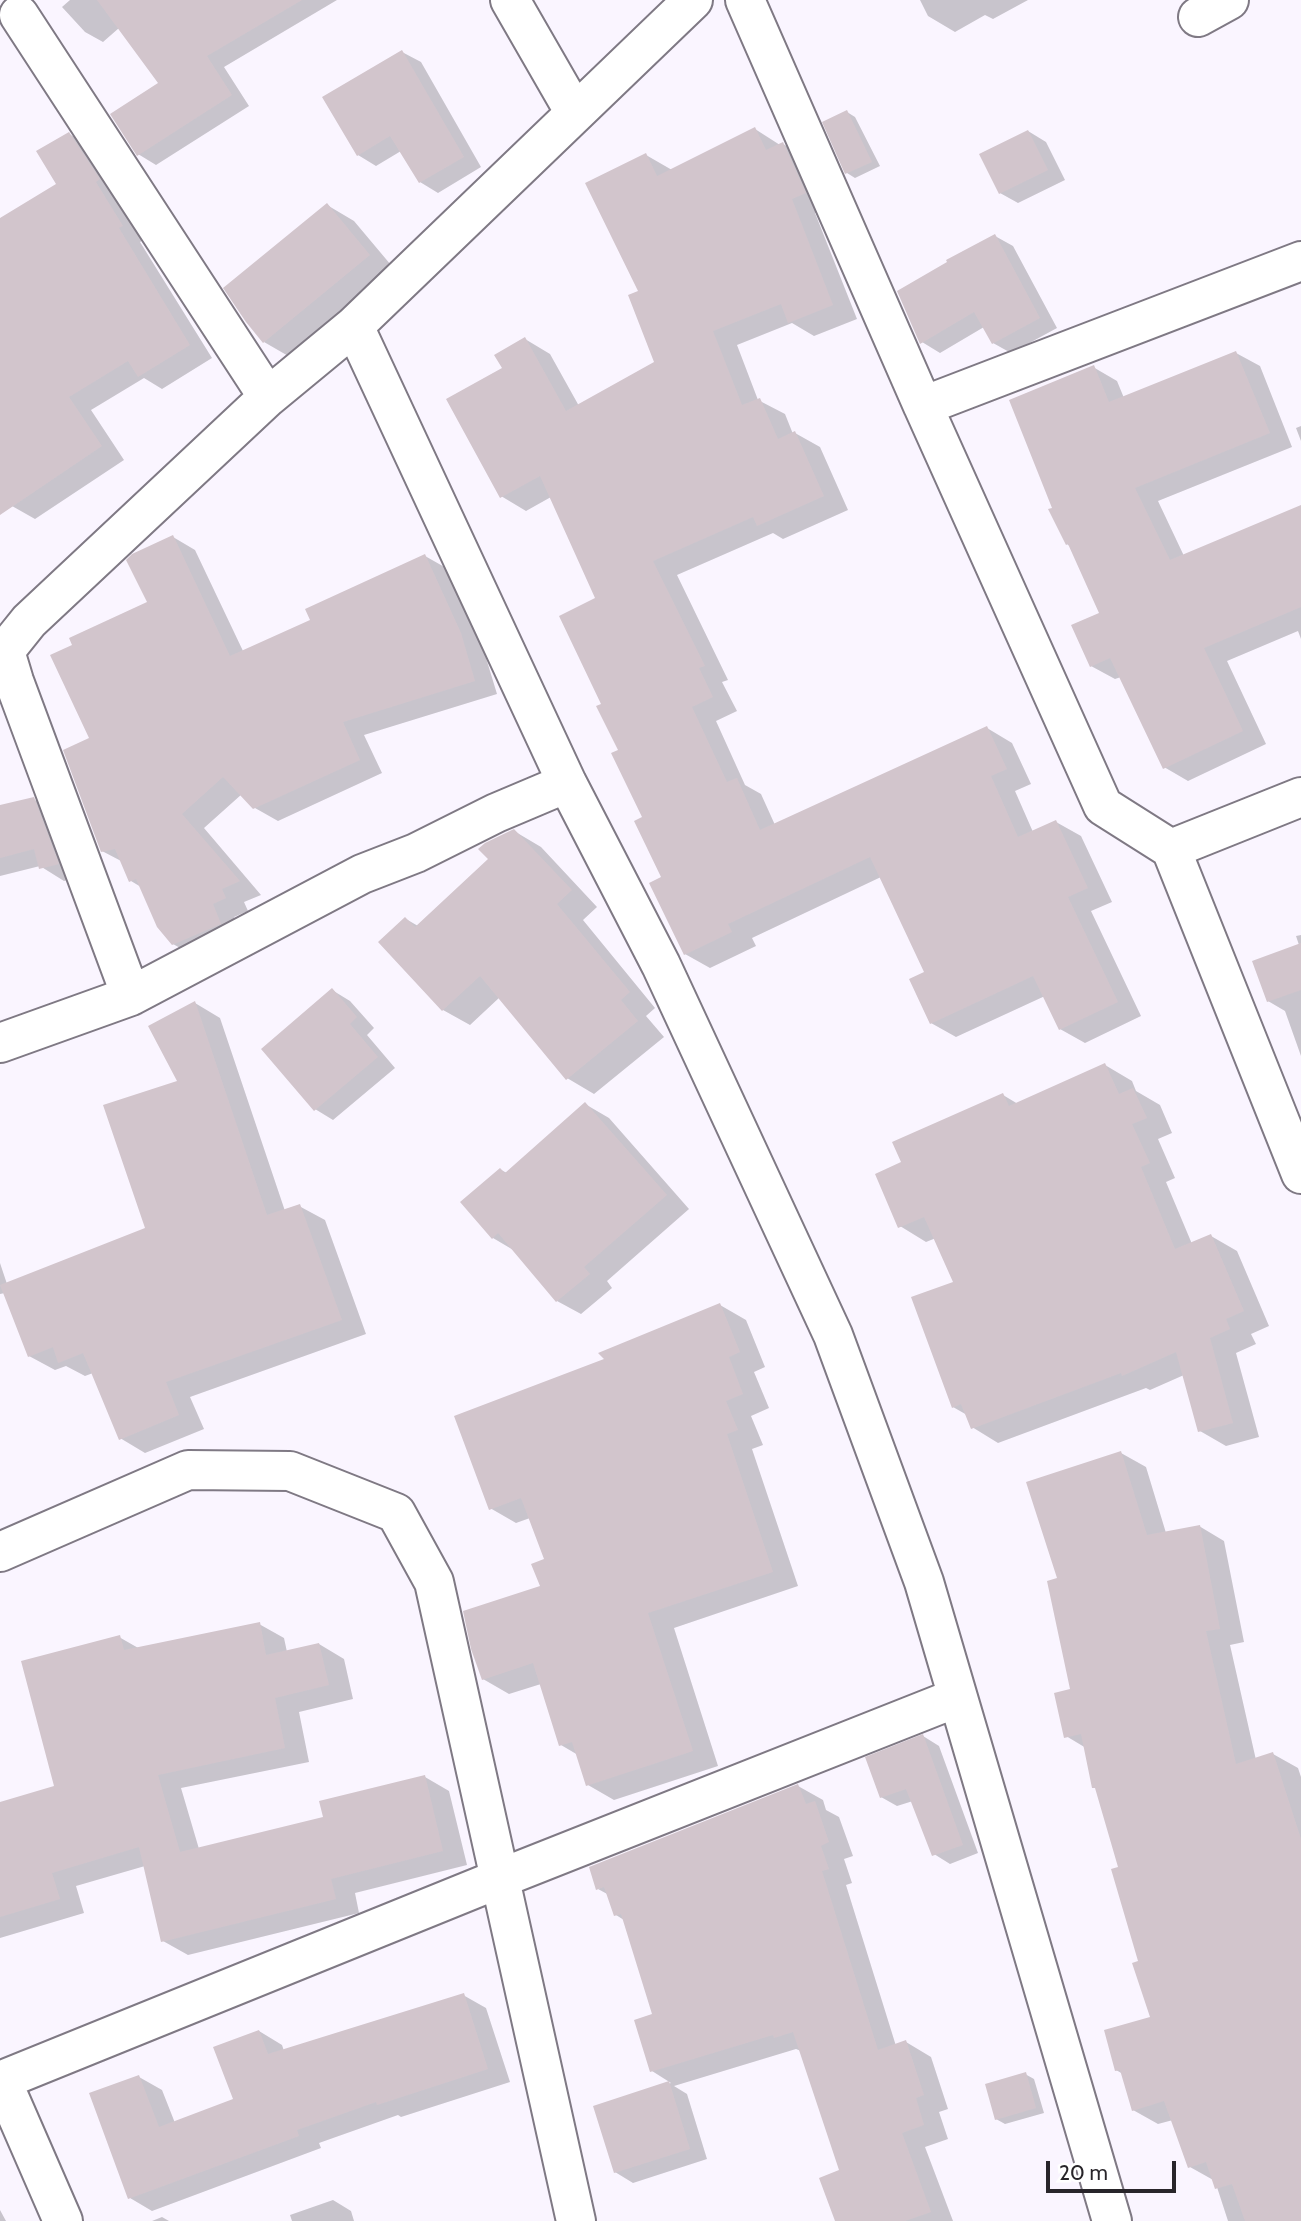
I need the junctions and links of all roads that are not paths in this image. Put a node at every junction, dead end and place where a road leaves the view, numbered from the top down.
1 (510, 0) edge
2 (692, 0) edge
3 (745, 0) edge
4 (18, 17) edge
5 (575, 113) junction
6 (1301, 261) edge
7 (354, 326) junction
8 (268, 397) junction
9 (923, 406) junction
10 (568, 783) junction
11 (1301, 797) edge
12 (1171, 849) junction
13 (131, 996) junction
14 (0, 1044) edge
15 (1301, 1174) edge
16 (0, 1552) edge
17 (956, 1698) junction
18 (500, 1878) junction
19 (1, 2081) edge
20 (63, 2221) edge
21 (576, 2221) edge
22 (1112, 2221) edge

1 - 5 street
2 - 5 street
3 - 9 street
4 - 8 street
5 - 7 street
6 - 9 street
7 - 8 street
7 - 10 street
8 - 13 street
9 - 12 street
10 - 13 street
10 - 17 street
11 - 12 street
12 - 15 street
13 - 14 street
16 - 18 street
17 - 18 street
17 - 22 street
18 - 19 street
18 - 21 street
19 - 20 street

